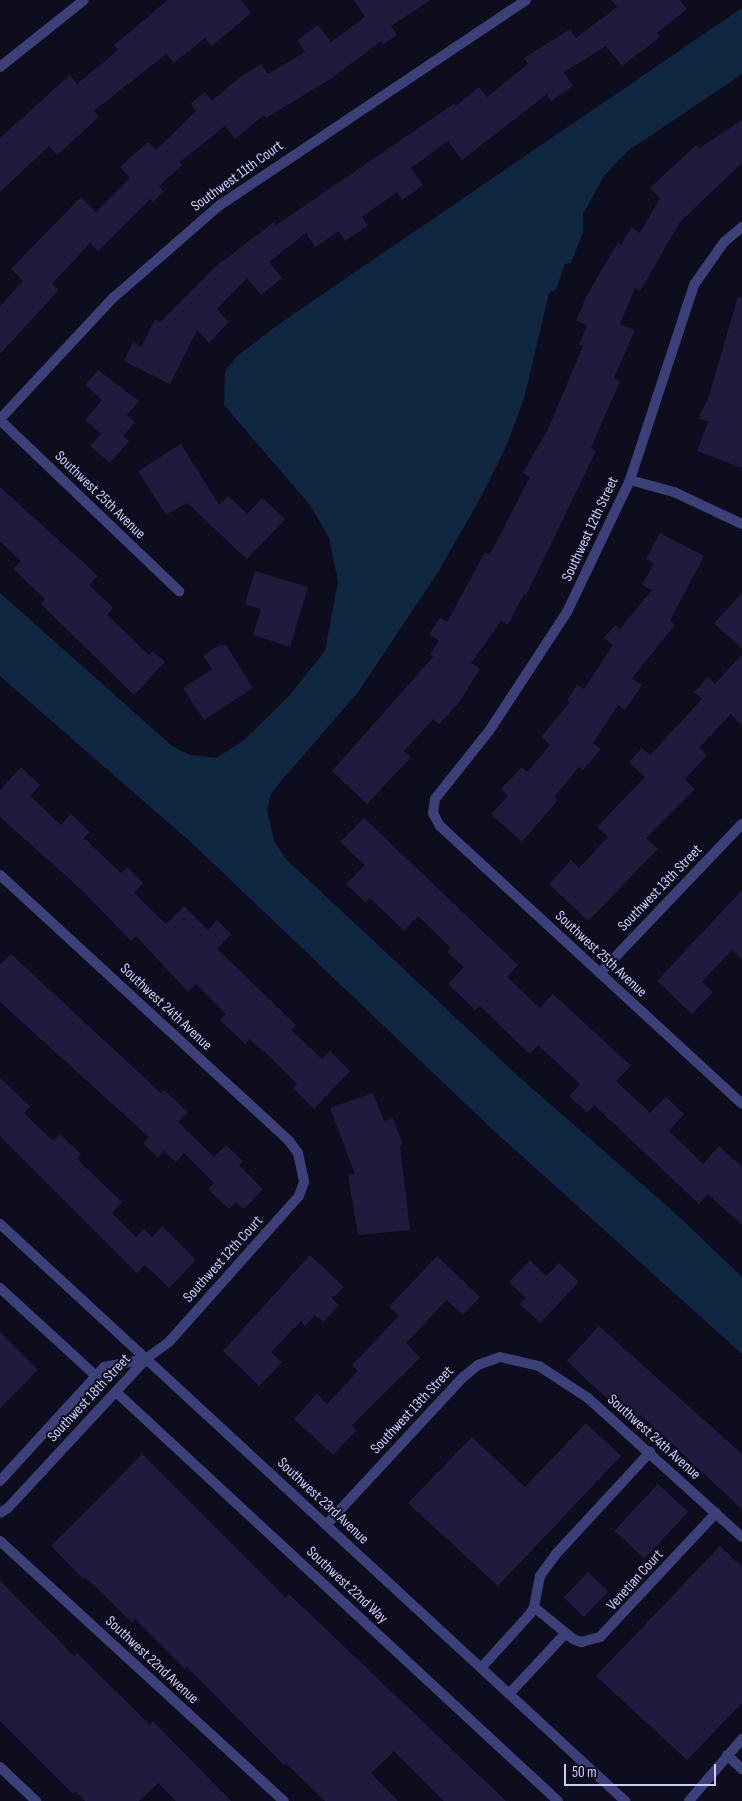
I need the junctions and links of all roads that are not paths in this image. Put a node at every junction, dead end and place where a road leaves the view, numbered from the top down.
1 (84, 0) edge
2 (526, 0) edge
3 (0, 67) edge
4 (742, 227) edge
5 (0, 420) edge
6 (630, 480) junction
7 (742, 524) edge
8 (179, 591) dead end
9 (742, 824) edge
10 (440, 826) joint
11 (0, 875) edge
12 (600, 973) junction
13 (742, 1104) edge
14 (303, 1167) joint
15 (0, 1224) edge
16 (0, 1288) edge
17 (146, 1359) junction
18 (540, 1366) joint
19 (96, 1376) junction
20 (116, 1392) junction
21 (650, 1452) junction
22 (0, 1481) edge
23 (0, 1513) edge
24 (716, 1513) junction
25 (327, 1524) junction
26 (742, 1537) edge
27 (0, 1541) edge
28 (534, 1607) junction
29 (564, 1635) junction
30 (481, 1668) junction
31 (510, 1694) junction
32 (742, 1739) edge
33 (727, 1755) junction
34 (742, 1769) edge
35 (2, 1772) edge
36 (36, 1801) edge
37 (284, 1801) edge
38 (558, 1801) edge
39 (626, 1801) edge
40 (688, 1801) edge

1 - 3 street
2 - 5 street, Southwest 11th Court
4 - 6 street, Southwest 12th Street
5 - 8 street, Southwest 25th Avenue
6 - 7 street
6 - 10 street, Southwest 12th Street
9 - 12 street, Southwest 13th Street
10 - 12 street, Southwest 25th Avenue
11 - 14 street, Southwest 24th Avenue
12 - 13 street, Southwest 25th Avenue
14 - 17 street, Southwest 12th Court
15 - 17 street, Southwest 23rd Avenue
16 - 19 street
17 - 19 street, Southwest 18th Street
17 - 20 street, Southwest 18th Street
17 - 25 street, Southwest 23rd Avenue
18 - 21 street, Southwest 24th Avenue
18 - 25 street, Southwest 13th Street
19 - 22 street, Southwest 18th Street
20 - 23 street, Southwest 18th Street
20 - 38 street, Southwest 22nd Way
21 - 24 street, Southwest 24th Avenue
21 - 28 street
24 - 26 street, Southwest 24th Avenue
24 - 29 street, Venetian Court
25 - 30 street, Southwest 23rd Avenue
27 - 37 street, Southwest 22nd Avenue
28 - 29 street, Venetian Court
28 - 30 street
29 - 31 street
30 - 31 street, Southwest 23rd Avenue
31 - 39 street, Southwest 23rd Avenue
32 - 33 street
33 - 34 street
33 - 40 street
35 - 36 street

